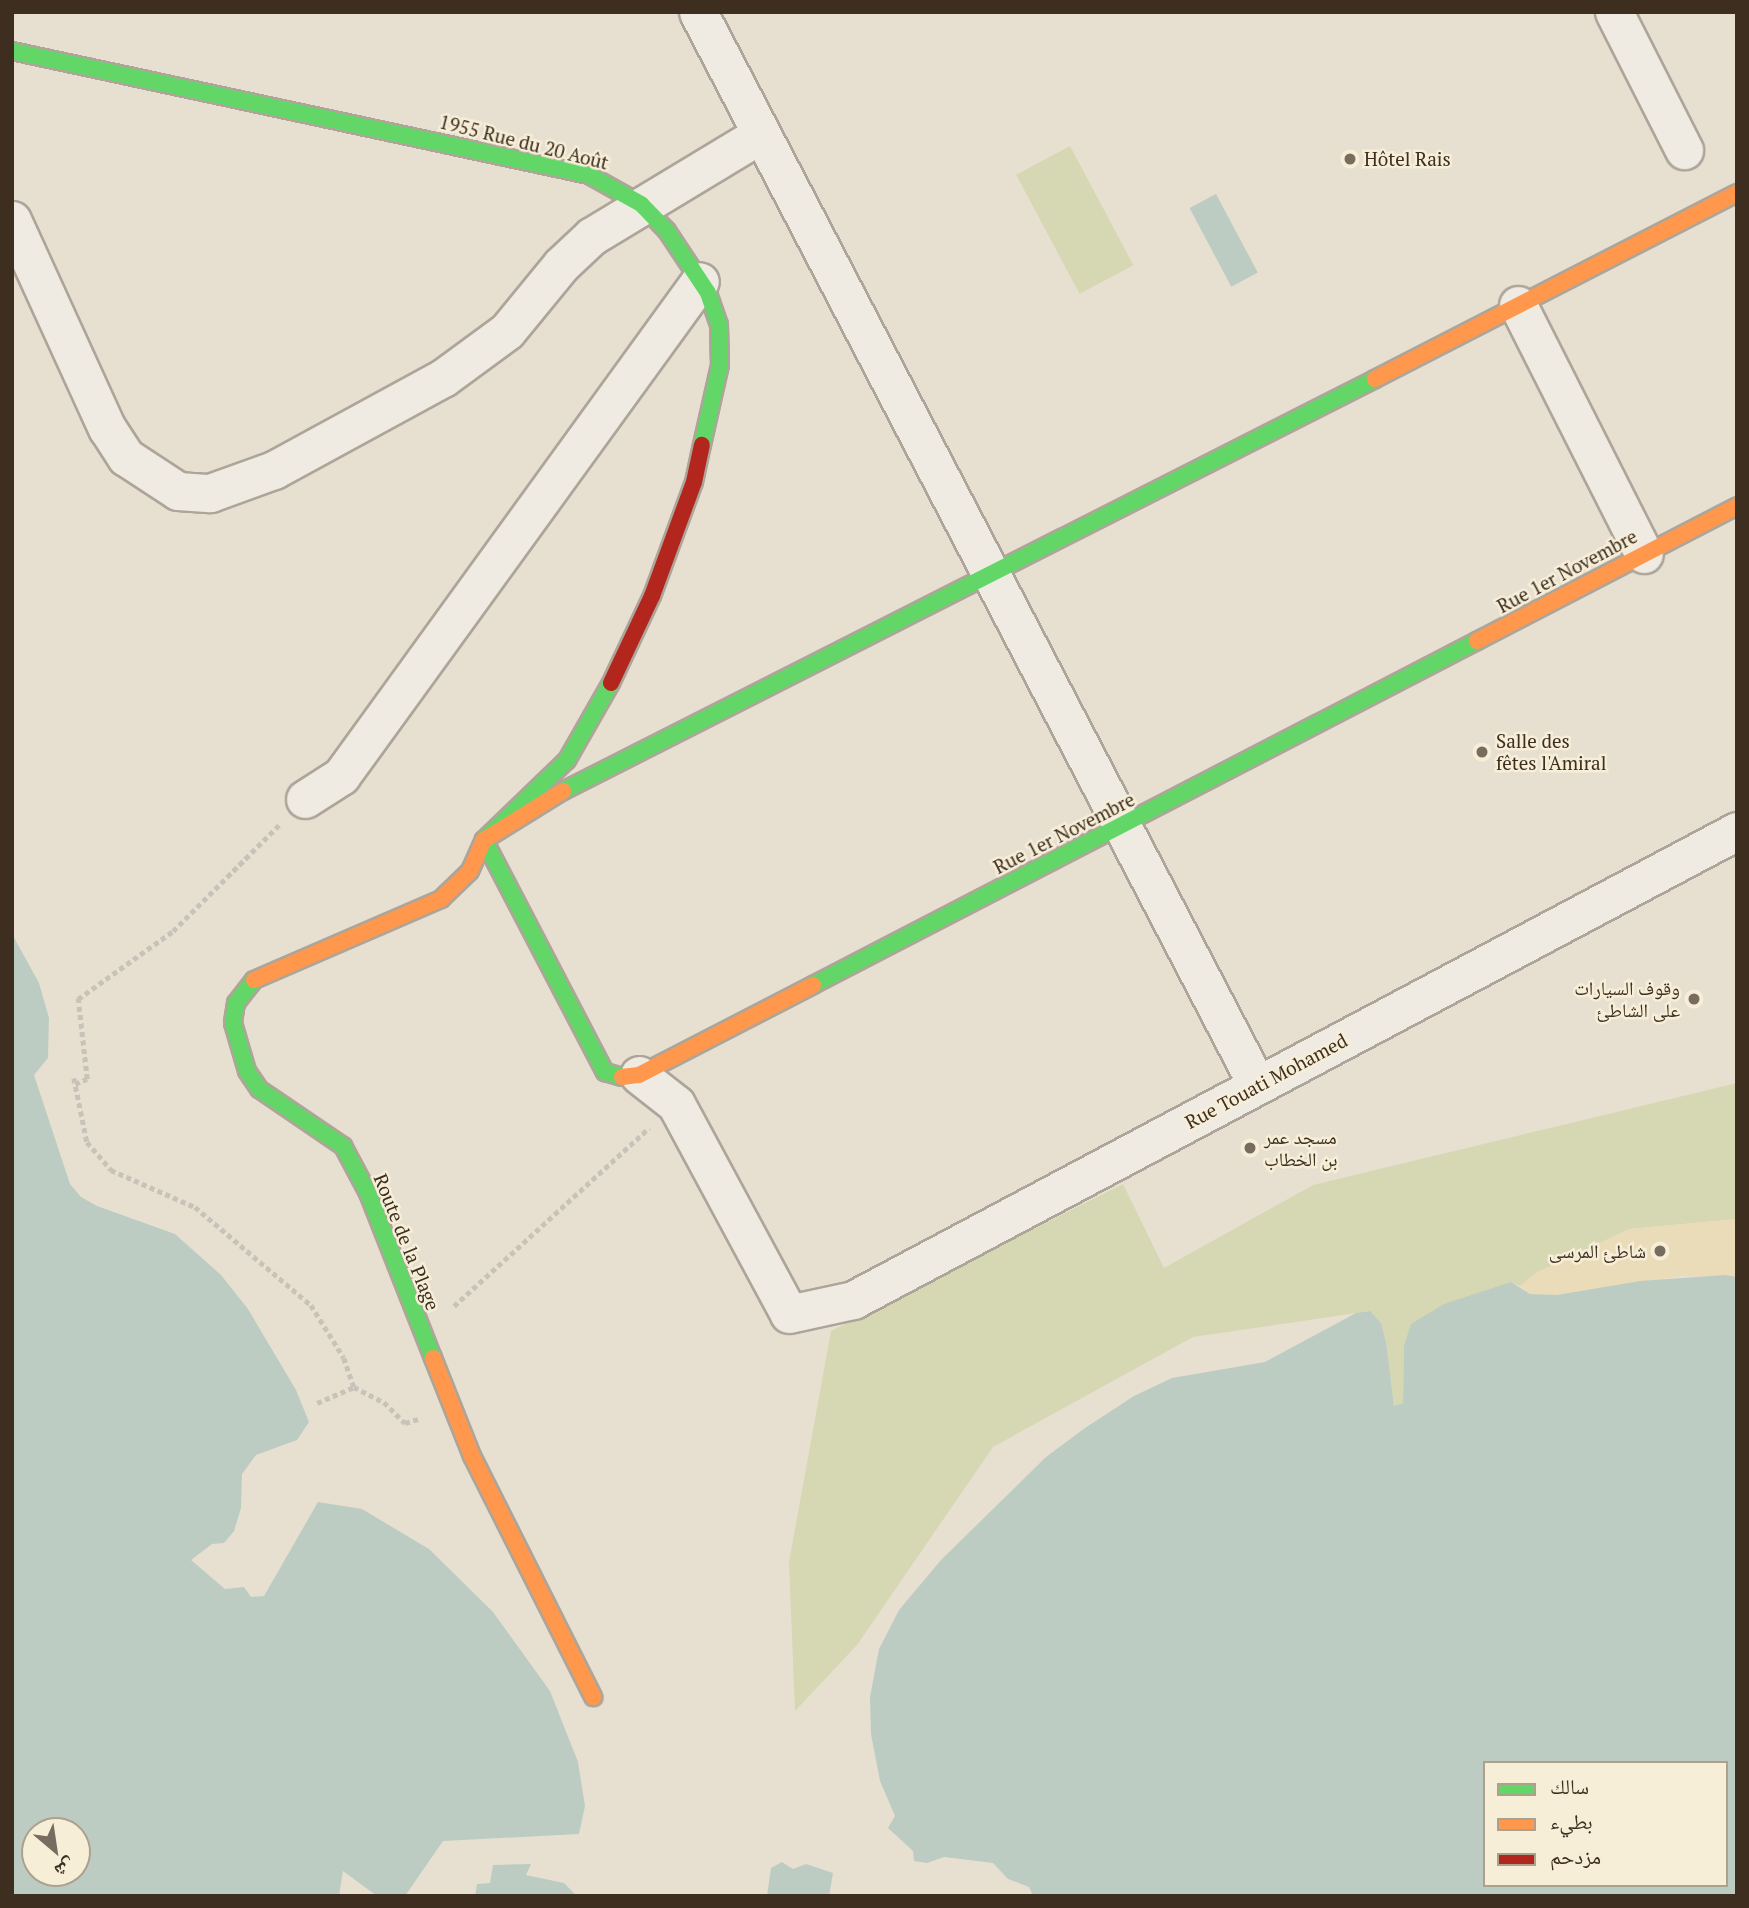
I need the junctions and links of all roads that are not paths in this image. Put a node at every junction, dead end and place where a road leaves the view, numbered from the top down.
1 (698, 12) edge
2 (1614, 12) edge
3 (12, 51) edge
4 (761, 134) junction
5 (1684, 150) dead end
6 (1737, 193) edge
7 (641, 204) junction
8 (12, 220) edge
9 (700, 281) junction
10 (1518, 305) junction
11 (1737, 506) edge
12 (1644, 554) junction
13 (993, 575) junction
14 (305, 799) road end
15 (1122, 827) junction
16 (1737, 831) edge
17 (484, 840) junction
18 (639, 1075) junction
19 (1257, 1086) junction
20 (593, 1697) dead end

1 - 4 street
2 - 5 street
3 - 7 main road, 1955 Rue du 20 Août
4 - 7 street
4 - 13 street
6 - 10 main road
7 - 8 street
7 - 9 main road, 1955 Rue du 20 Août
9 - 14 street
9 - 17 main road, 1955 Rue du 20 Août
10 - 12 street
10 - 13 main road
11 - 12 main road, Rue 1er Novembre
12 - 15 main road, Rue 1er Novembre
13 - 15 street
13 - 17 main road
15 - 18 main road, Rue 1er Novembre
15 - 19 street
16 - 19 street, Rue Touati Mohamed
17 - 18 main road
17 - 20 main road, Route de la Plage
18 - 19 street, Rue Touati Mohamed

